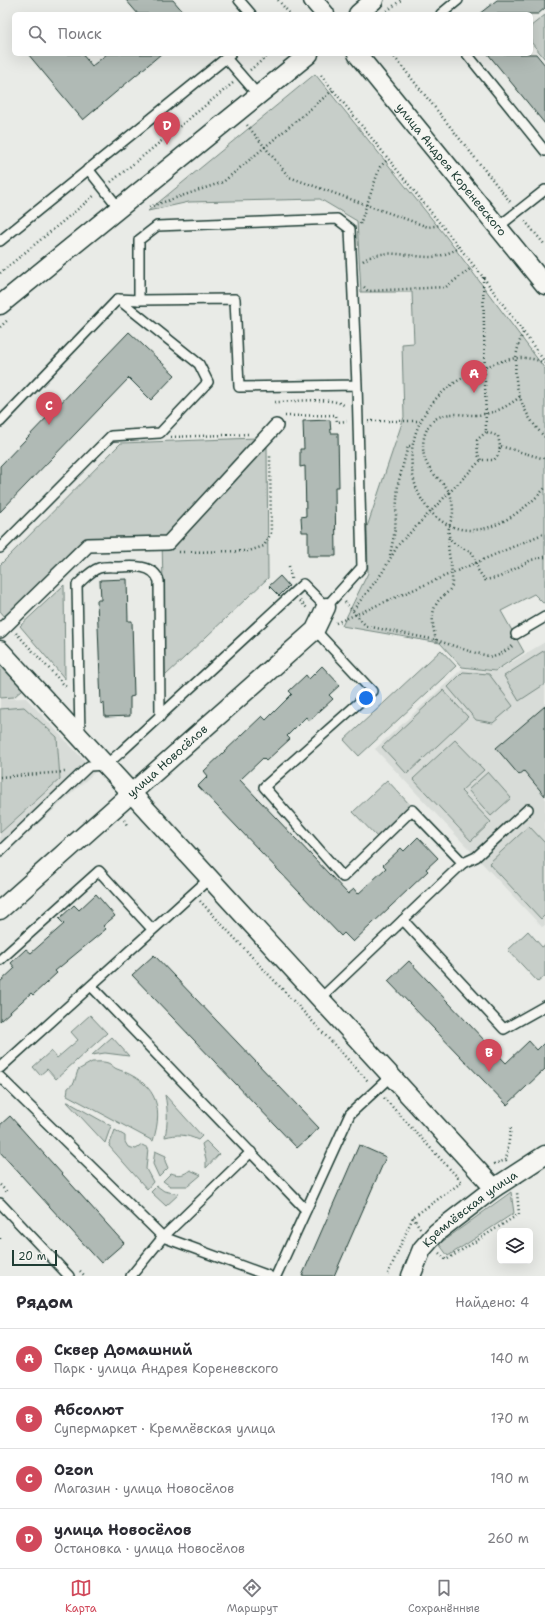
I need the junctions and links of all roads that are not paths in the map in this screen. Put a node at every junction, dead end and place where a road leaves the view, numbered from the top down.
1 (239, 0) edge
2 (313, 0) edge
3 (374, 0) edge
4 (458, 0) edge
5 (249, 12) edge
6 (323, 12) edge
7 (360, 12) edge
8 (443, 12) edge
9 (228, 56) edge
10 (307, 56) edge
11 (359, 56) edge
12 (469, 56) edge
13 (258, 95) junction
14 (545, 151) edge
15 (88, 169) junction
16 (545, 190) edge
17 (119, 208) junction
18 (498, 227) junction
19 (0, 241) edge
20 (545, 285) edge
21 (118, 299) junction
22 (139, 300) junction
23 (0, 305) edge
24 (357, 386) junction
25 (279, 421) road end
26 (0, 422) edge
27 (0, 548) edge
28 (325, 613) junction
29 (545, 617) edge
30 (0, 631) edge
31 (516, 634) road end
32 (0, 650) edge
33 (160, 717) junction
34 (80, 737) junction
35 (106, 765) junction
36 (131, 793) junction
37 (528, 809) dead end
38 (0, 851) edge
39 (463, 863) junction
40 (210, 878) junction
41 (0, 910) edge
42 (403, 920) junction
43 (152, 929) junction
44 (0, 960) edge
45 (91, 986) junction
46 (320, 999) junction
47 (545, 1006) edge
48 (0, 1068) edge
49 (391, 1076) junction
50 (0, 1077) edge
51 (250, 1152) junction
52 (545, 1155) edge
53 (494, 1188) junction
54 (0, 1203) edge
55 (306, 1210) junction
56 (163, 1237) junction
57 (69, 1276) edge
58 (130, 1276) edge
59 (269, 1276) edge
60 (276, 1276) edge
61 (411, 1276) edge

1 - 5 lane
2 - 6 street
3 - 7 street
4 - 8 lane
9 - 13 lane
9 - 15 lane
10 - 13 street
11 - 18 street, улица Андрея Кореневского
12 - 14 lane
13 - 17 street
15 - 17 lane
15 - 19 lane
16 - 18 lane
17 - 23 street
18 - 20 street, улица Андрея Кореневского
21 - 22 lane
21 - 26 lane
21 - 27 lane
22 - 24 lane
22 - 24 lane
24 - 28 lane
25 - 30 street
28 - 33 lane
28 - 36 street, улица Новосёлов
28 - 39 lane
29 - 31 lane
32 - 34 street
33 - 34 lane
33 - 35 lane
34 - 35 street
35 - 36 street
35 - 38 lane
36 - 40 street
36 - 41 street, улица Новосёлов
37 - 39 lane
39 - 42 lane
40 - 43 lane
40 - 46 street
42 - 46 lane
42 - 47 lane
43 - 44 lane
43 - 45 lane
45 - 48 lane
45 - 51 lane
46 - 49 street
49 - 53 street
49 - 55 lane
50 - 56 lane
51 - 55 lane
51 - 56 lane
52 - 53 street, Кремлёвская улица
53 - 61 street, Кремлёвская улица
54 - 57 lane
55 - 60 lane
56 - 58 lane
56 - 59 lane

